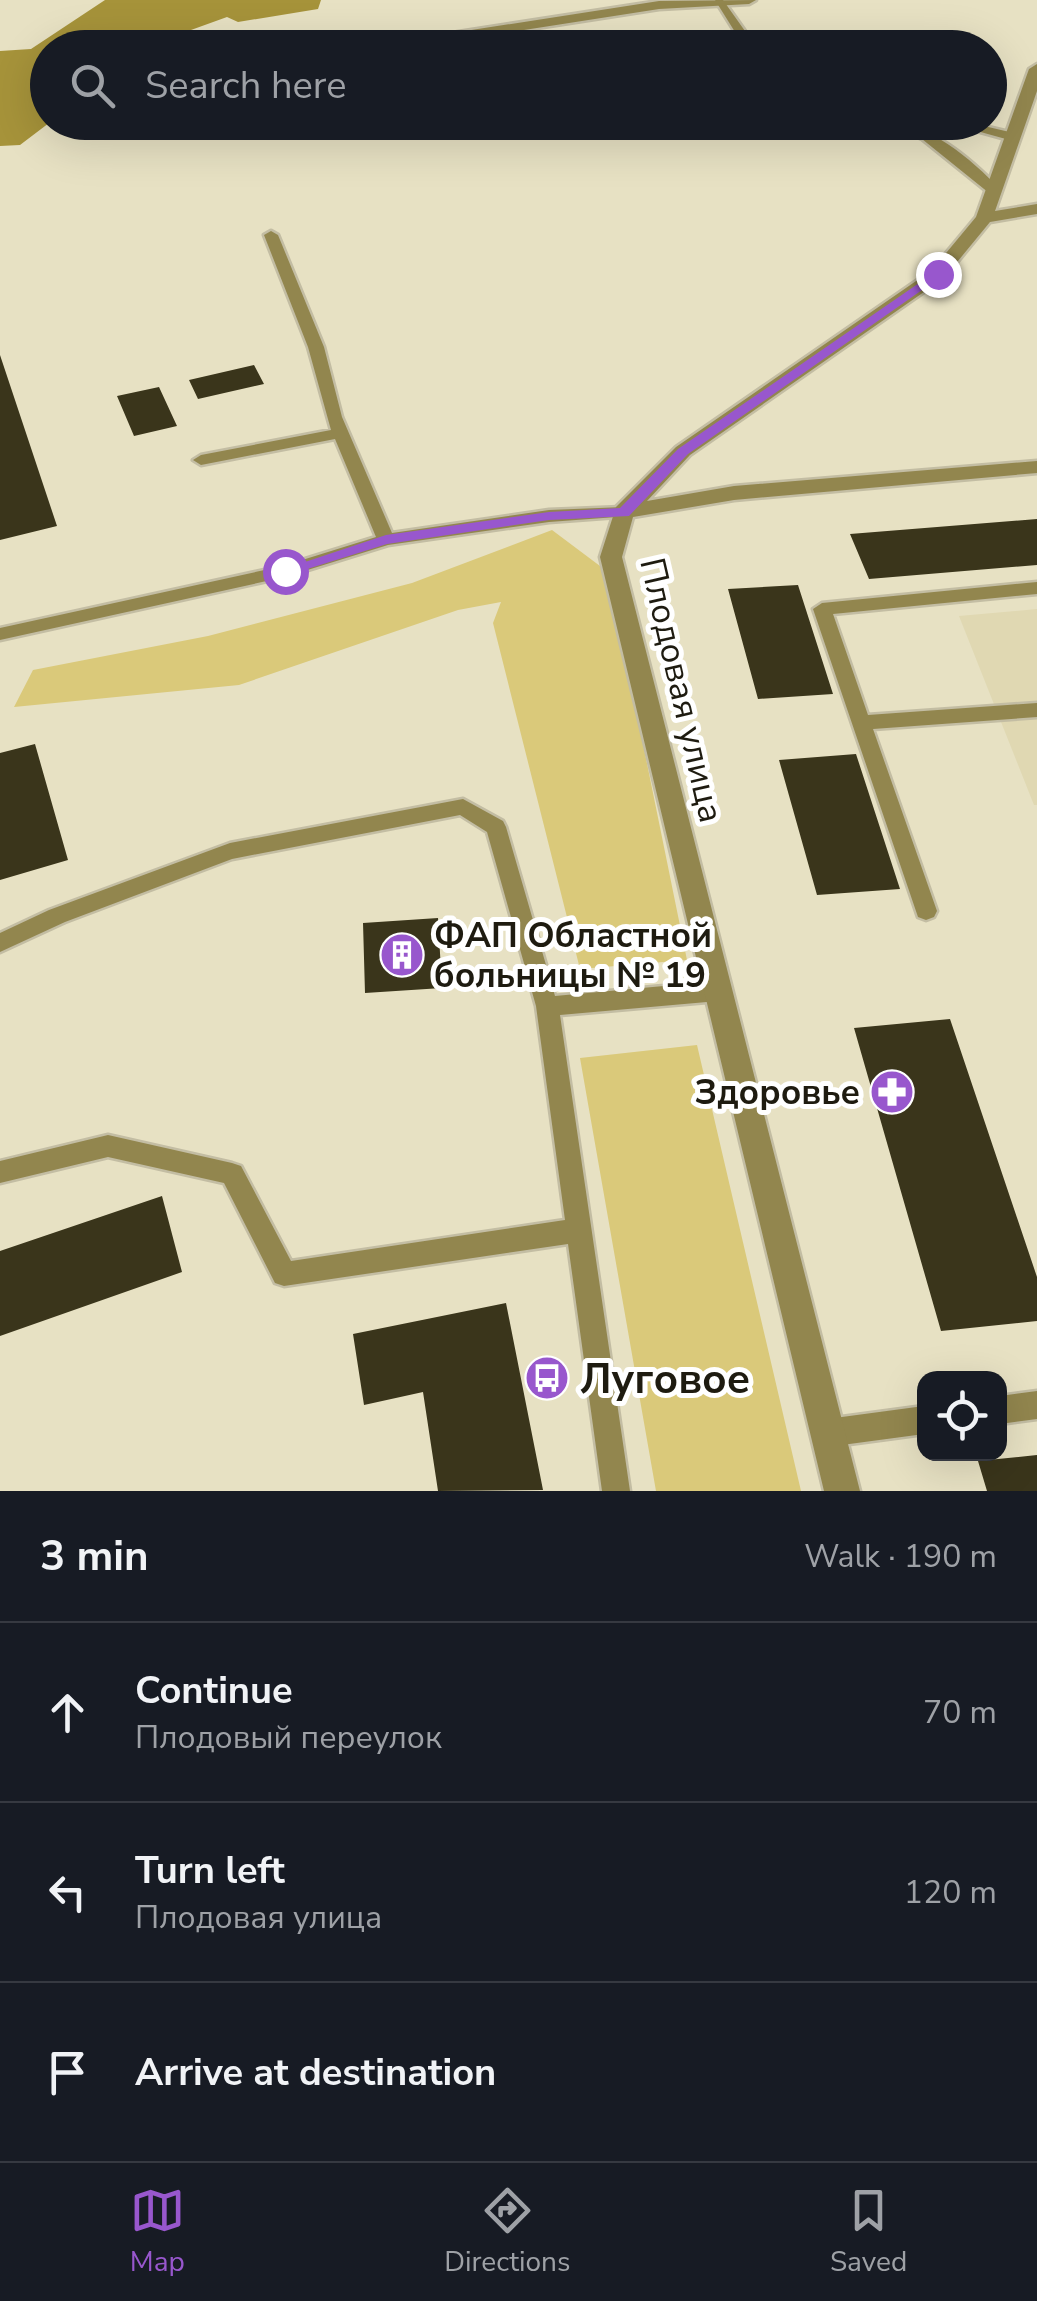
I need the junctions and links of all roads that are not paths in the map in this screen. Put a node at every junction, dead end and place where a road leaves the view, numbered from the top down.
1 (749, 0) edge
2 (720, 2) edge
3 (498, 30) edge
4 (739, 30) edge
5 (1037, 69) edge
6 (1007, 135) edge
7 (1013, 136) junction
8 (931, 140) edge
9 (994, 190) junction
10 (1037, 209) edge
11 (984, 218) junction
12 (270, 235) dead end
13 (340, 433) junction
14 (201, 460) dead end
15 (1037, 466) edge
16 (624, 512) junction
17 (386, 540) junction
18 (1037, 588) edge
19 (0, 634) edge
20 (1037, 710) edge
21 (862, 723) junction
22 (926, 911) dead end
23 (0, 943) edge
24 (718, 991) junction
25 (547, 1006) junction
26 (0, 1172) edge
27 (578, 1230) junction
28 (1037, 1406) edge
29 (1007, 1409) edge
30 (917, 1421) edge
31 (827, 1433) junction
32 (616, 1491) edge
33 (842, 1491) edge

1 - 2 street
2 - 3 street
2 - 4 lane
5 - 7 street, Плодовая улица
6 - 7 lane
7 - 9 street, Плодовая улица
8 - 9 lane
9 - 11 street, Плодовая улица
10 - 11 street
11 - 16 street, Плодовая улица
12 - 13 lane
13 - 14 lane
13 - 17 lane
15 - 16 street
16 - 17 lane
16 - 24 street, Плодовая улица
17 - 19 lane
18 - 21 lane
20 - 21 lane
21 - 22 lane
23 - 25 lane
24 - 25 lane
24 - 31 street, Плодовая улица
25 - 27 lane
26 - 27 lane
27 - 32 lane
28 - 29 lane
30 - 31 lane
31 - 33 street, Плодовая улица

